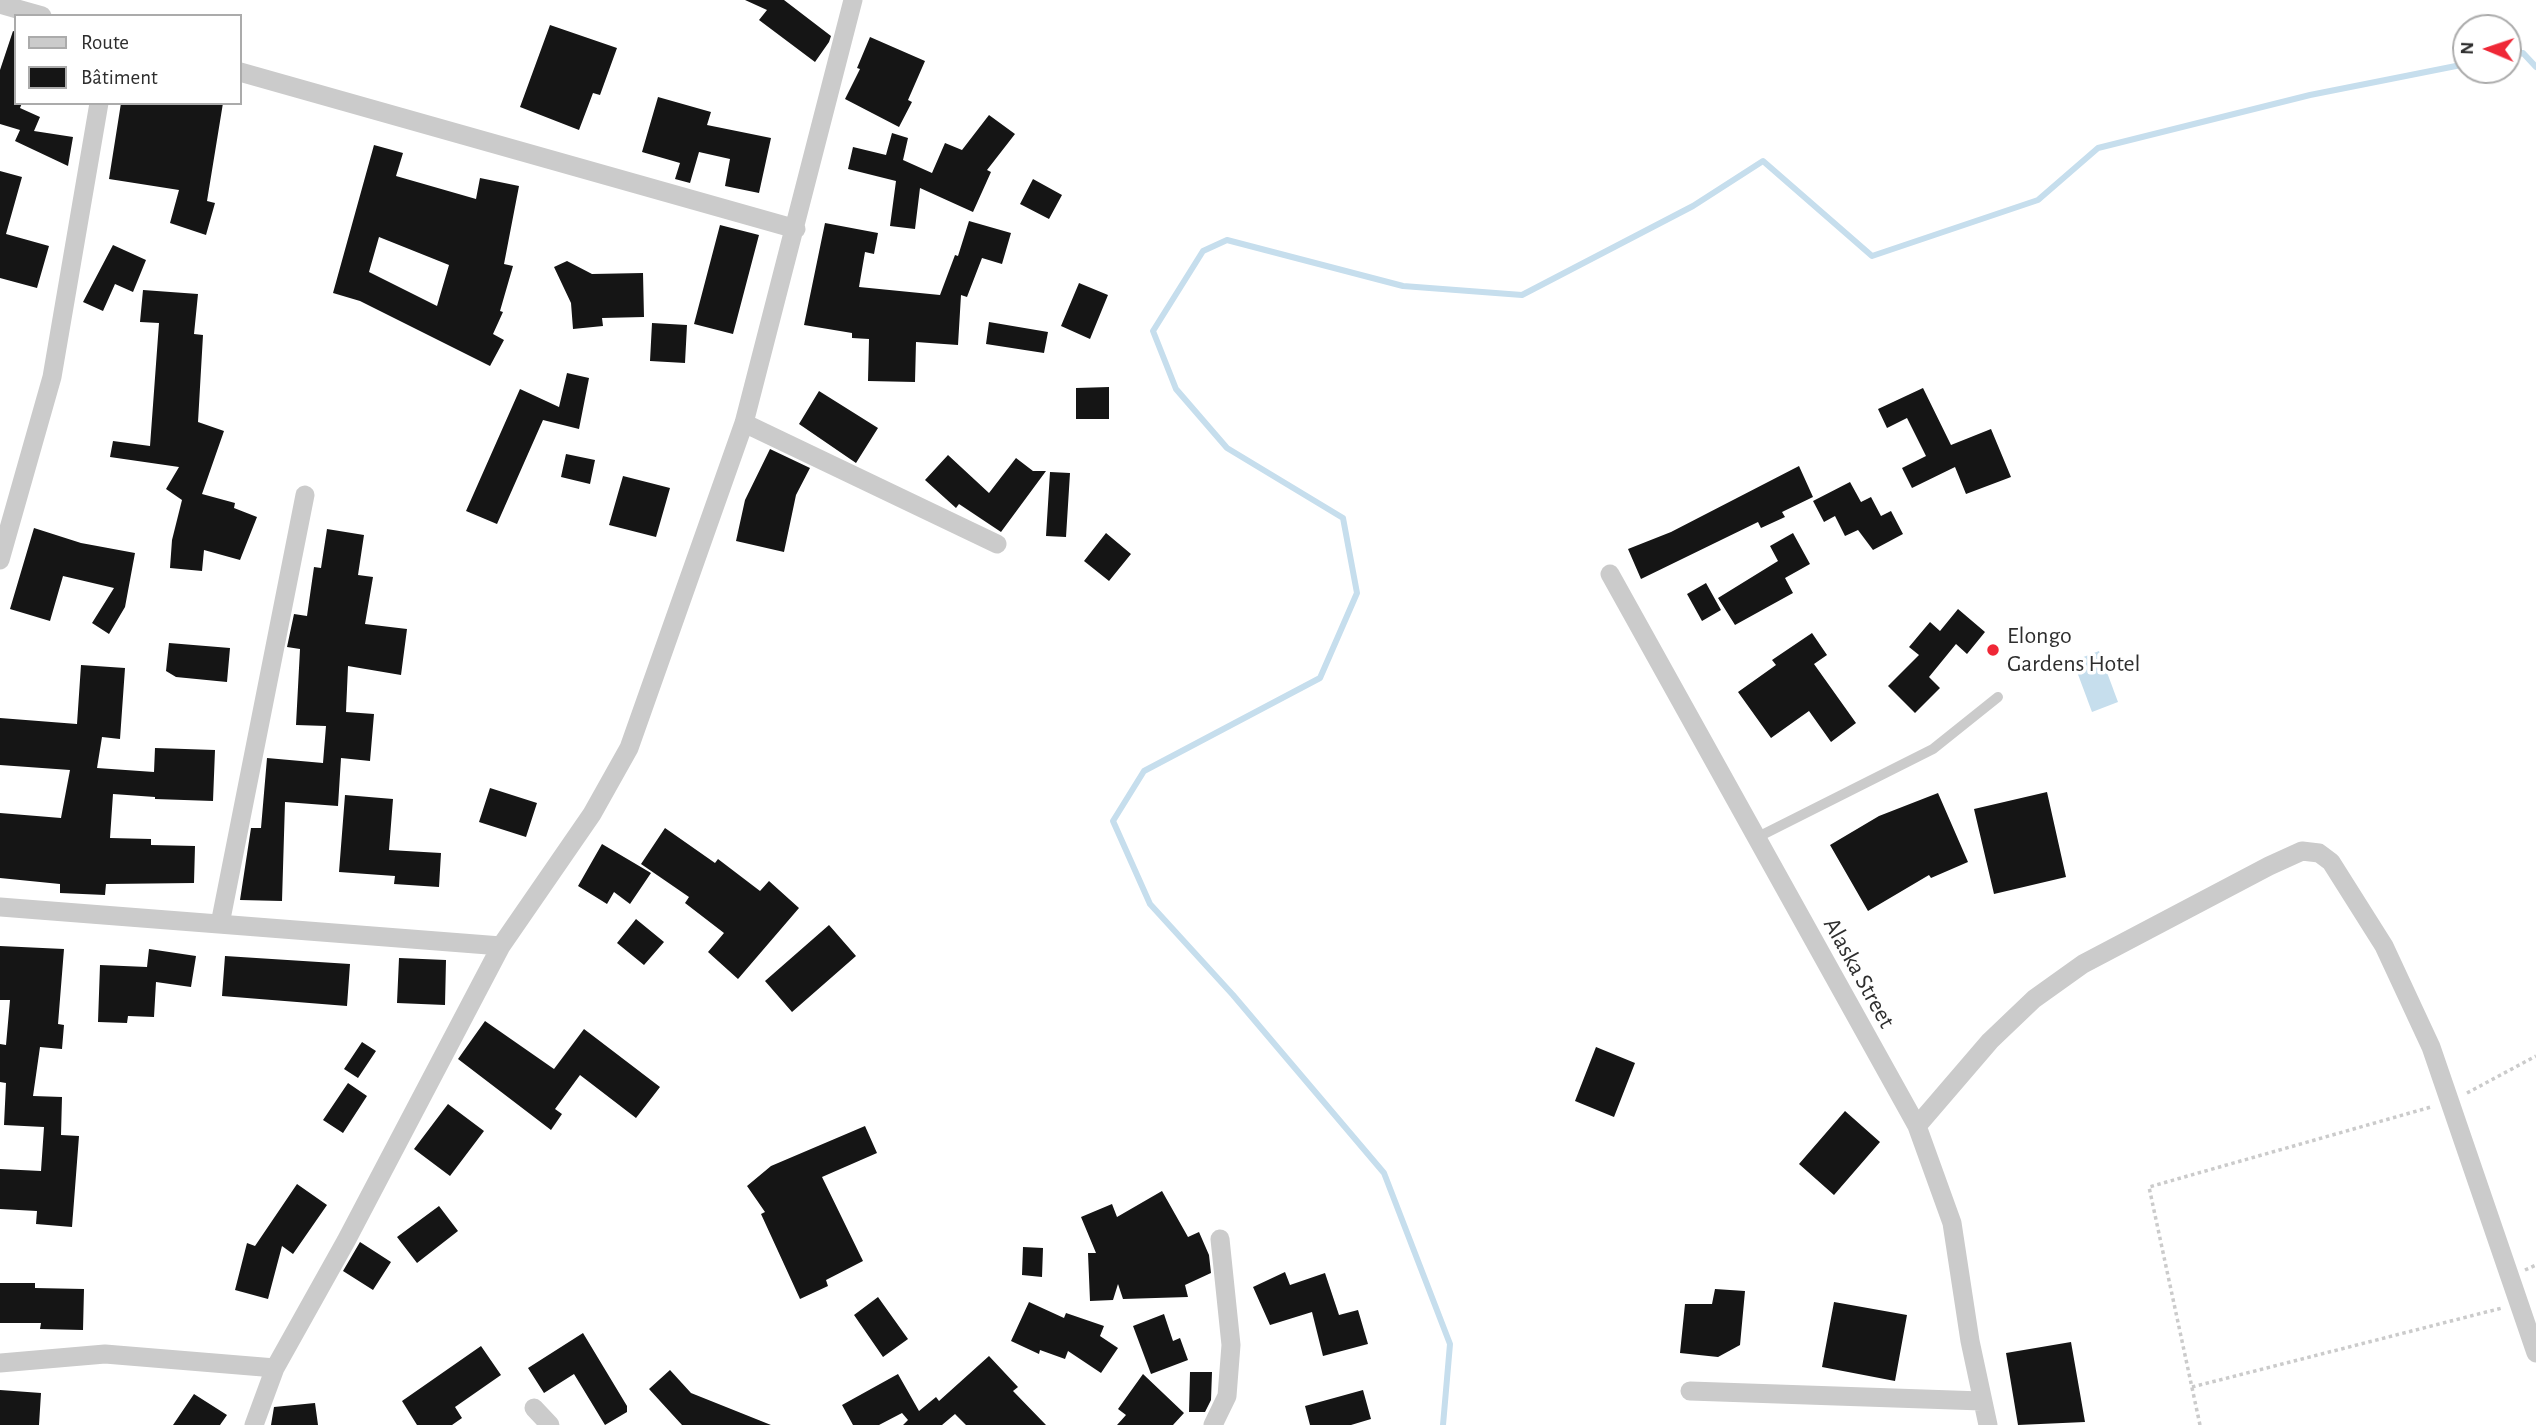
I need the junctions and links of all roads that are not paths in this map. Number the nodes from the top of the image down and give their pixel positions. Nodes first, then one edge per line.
1 (853, 0) edge
2 (0, 4) edge
3 (35, 14) edge
4 (242, 73) edge
5 (99, 105) edge
6 (796, 229) junction
7 (744, 423) junction
8 (305, 495) dead end
9 (997, 544) dead end
10 (0, 560) edge
11 (1609, 574) dead end
12 (1998, 697) dead end
13 (1755, 839) junction
14 (0, 907) edge
15 (220, 924) junction
16 (500, 946) junction
17 (1917, 1126) junction
18 (1220, 1239) dead end
19 (2536, 1353) edge
20 (0, 1363) edge
21 (275, 1368) junction
22 (1690, 1391) dead end
23 (1982, 1401) junction
24 (534, 1408) dead end
25 (254, 1425) edge
26 (550, 1425) edge
27 (1213, 1425) edge
28 (1988, 1425) edge

1 - 6 street
2 - 3 street
4 - 6 street
5 - 10 street
6 - 7 street
7 - 9 street
7 - 16 street
8 - 15 street
11 - 13 street, Alaska Street
12 - 13 lane
13 - 17 street, Alaska Street
14 - 15 street
15 - 16 street
16 - 21 street
17 - 19 street
17 - 23 street, Alaska Street
18 - 27 street
20 - 21 street
21 - 25 street
22 - 23 street
23 - 28 street, Alaska Street
24 - 26 street

